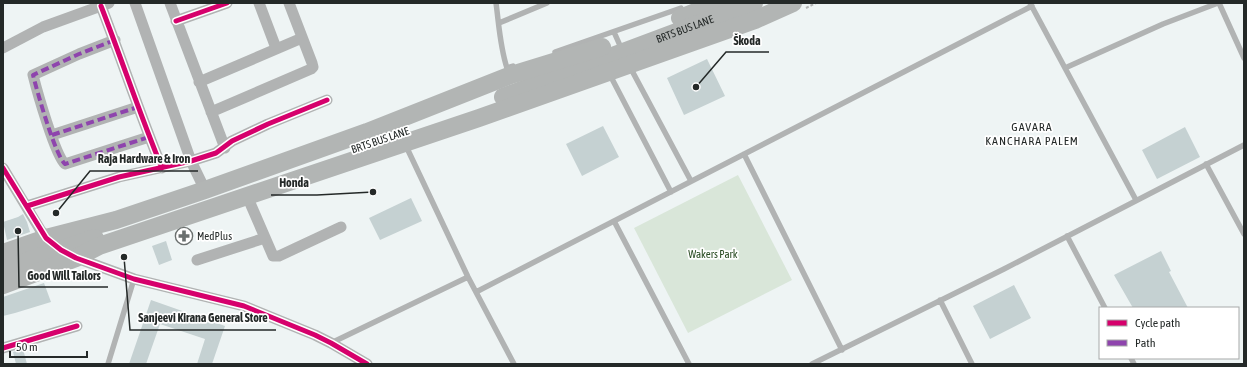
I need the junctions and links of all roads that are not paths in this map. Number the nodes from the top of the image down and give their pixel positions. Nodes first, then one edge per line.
1 (135, 3) edge
2 (170, 3) edge
3 (228, 3) edge
4 (259, 3) edge
5 (289, 3) edge
6 (496, 3) edge
7 (547, 3) edge
8 (718, 3) edge
9 (754, 3) edge
10 (793, 3) edge
11 (1218, 3) edge
12 (105, 4) edge
13 (1031, 5) edge
14 (689, 6) dead end
15 (176, 21) junction
16 (499, 23) junction
17 (302, 38) junction
18 (114, 40) junction
19 (621, 47) junction
20 (3, 48) edge
21 (276, 48) junction
22 (552, 53) dead end
23 (601, 55) junction
24 (1244, 58) edge
25 (522, 63) dead end
26 (1066, 68) junction
27 (199, 82) junction
28 (327, 100) dead end
29 (138, 107) junction
30 (211, 112) junction
31 (52, 135) junction
32 (149, 137) junction
33 (404, 143) junction
34 (1244, 145) edge
35 (224, 148) junction
36 (744, 154) junction
37 (192, 161) junction
38 (1206, 164) junction
39 (3, 168) edge
40 (162, 168) junction
41 (691, 181) junction
42 (205, 190) junction
43 (671, 192) junction
44 (247, 196) junction
45 (1136, 200) junction
46 (27, 206) junction
47 (614, 221) junction
48 (341, 227) dead end
49 (1244, 234) edge
50 (1067, 236) junction
51 (46, 238) junction
52 (265, 238) junction
53 (3, 253) edge
54 (68, 254) junction
55 (197, 260) dead end
56 (3, 269) edge
57 (468, 277) junction
58 (134, 278) junction
59 (3, 285) edge
60 (476, 292) junction
61 (940, 300) junction
62 (1104, 307) edge
63 (77, 326) dead end
64 (331, 343) junction
65 (4, 346) edge
66 (842, 350) junction
67 (108, 364) edge
68 (367, 364) edge
69 (514, 364) edge
70 (689, 364) edge
71 (812, 364) edge
72 (972, 364) edge

1 - 37 street
2 - 15 street
3 - 15 street
4 - 21 street
5 - 17 street
6 - 16 lane
7 - 16 lane
8 - 19 main road
9 - 19 main road, BRTS BUS LANE
10 - 19 main road
11 - 24 lane
11 - 26 lane
12 - 18 street
12 - 20 street
13 - 26 lane
13 - 36 lane
14 - 19 lane
15 - 27 street
16 - 25 lane
17 - 21 street
17 - 30 street
18 - 29 street
18 - 31 street
19 - 23 main road
19 - 23 main road
19 - 41 lane
21 - 27 street
22 - 23 lane
23 - 33 main road
23 - 42 main road
23 - 43 lane
23 - 54 main road, BRTS BUS LANE
26 - 45 lane
27 - 30 street
28 - 35 street
29 - 31 street
29 - 32 street
30 - 35 street
31 - 32 street
32 - 40 street
33 - 44 main road
33 - 57 lane
34 - 38 lane
35 - 37 street
36 - 41 lane
36 - 66 lane
37 - 40 street
37 - 42 street
38 - 45 lane
38 - 49 lane
39 - 46 street
40 - 46 street
41 - 43 lane
42 - 51 main road
43 - 47 lane
44 - 52 street
44 - 54 main road
45 - 50 lane
46 - 51 street
47 - 60 lane
47 - 70 lane
48 - 52 street
50 - 61 lane
50 - 62 lane
51 - 53 main road
51 - 54 street
52 - 55 street
54 - 56 main road, BRTS BUS LANE
54 - 58 street
54 - 59 main road
57 - 60 lane
57 - 64 lane
58 - 64 street
58 - 67 lane
60 - 69 lane
61 - 66 lane
61 - 72 lane
63 - 65 street
64 - 68 street
66 - 71 lane

